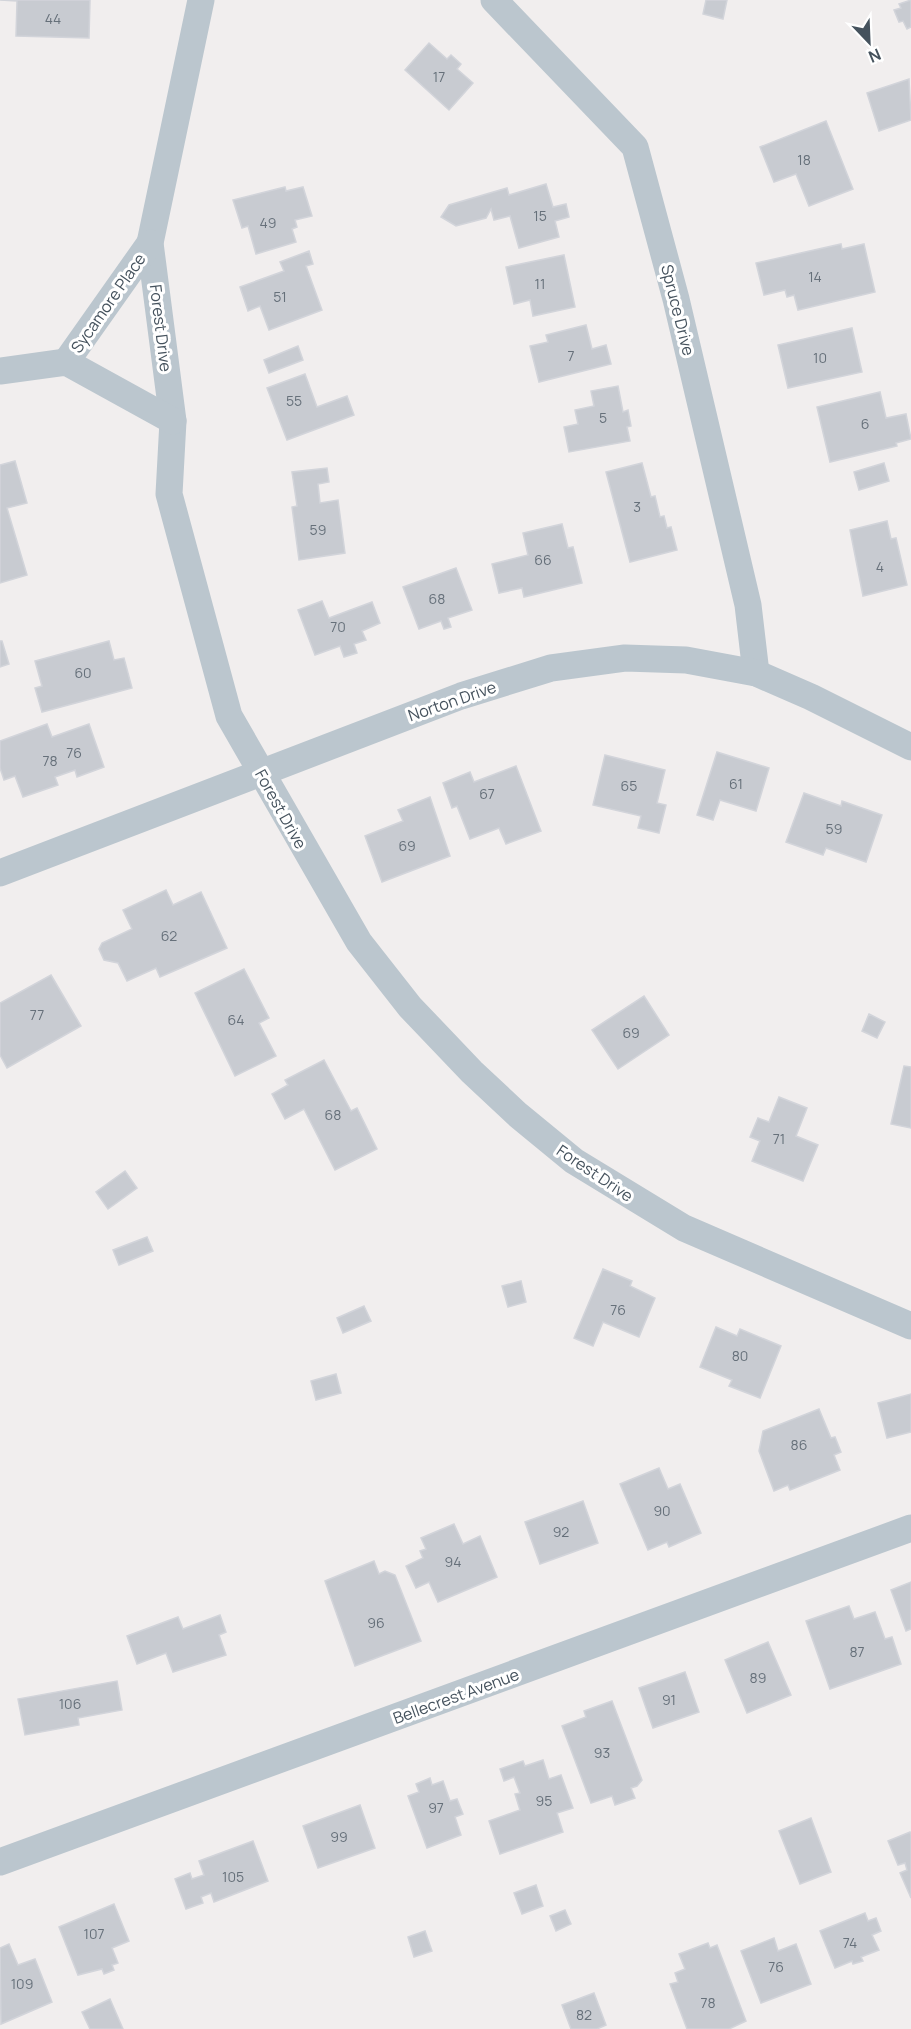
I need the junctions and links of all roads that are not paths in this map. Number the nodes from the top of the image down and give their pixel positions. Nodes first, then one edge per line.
1 (201, 0) edge
2 (494, 0) edge
3 (150, 243) junction
4 (66, 362) junction
5 (0, 371) edge
6 (173, 421) junction
7 (756, 673) junction
8 (911, 747) edge
9 (260, 772) junction
10 (0, 873) edge
11 (911, 1326) edge
12 (911, 1528) edge
13 (0, 1862) edge

1 - 3 street, Forest Drive
2 - 7 street, Spruce Drive
3 - 4 street, Sycamore Place
3 - 6 street, Forest Drive
4 - 5 street, Sycamore Place
4 - 6 street, Sycamore Place
6 - 9 street, Forest Drive
7 - 8 street, Norton Drive
7 - 9 street, Norton Drive
9 - 10 street, Norton Drive
9 - 11 street, Forest Drive
12 - 13 street, Bellecrest Avenue

